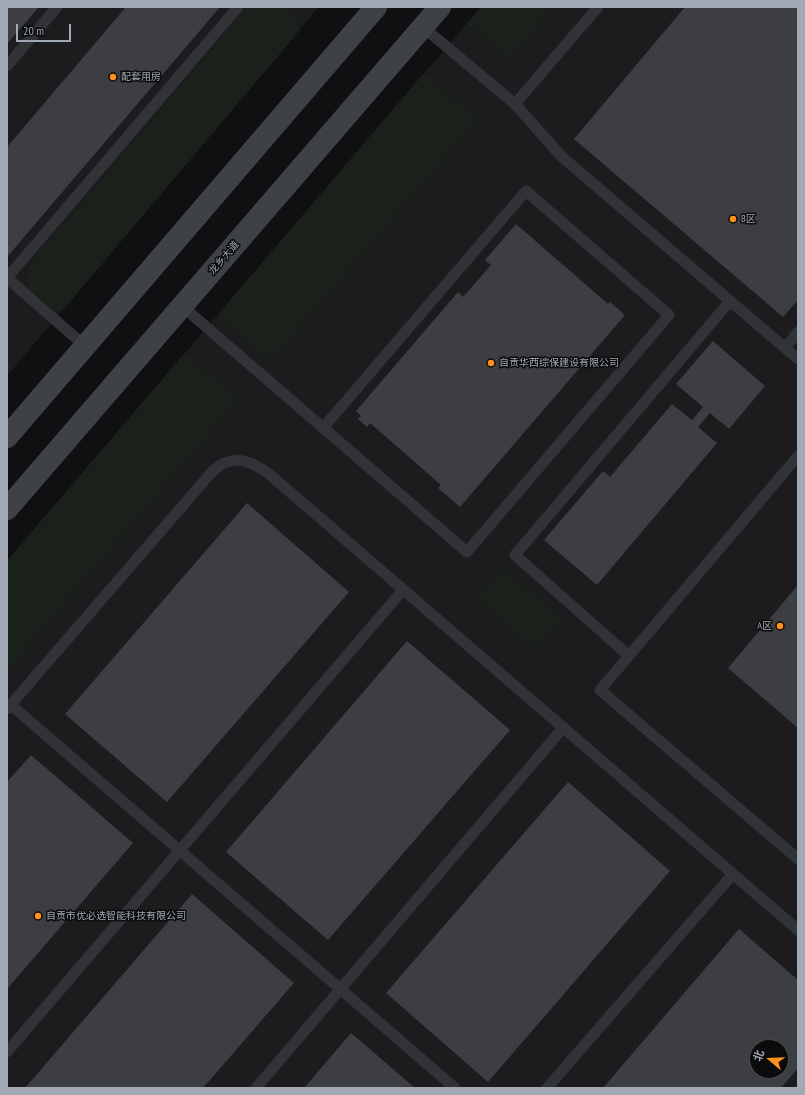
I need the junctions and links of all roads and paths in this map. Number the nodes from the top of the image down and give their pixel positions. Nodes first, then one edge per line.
1 (58, 7) edge
2 (238, 7) edge
3 (376, 7) edge
4 (440, 7) edge
5 (598, 7) edge
6 (423, 27) junction
7 (7, 66) edge
8 (516, 104) junction
9 (7, 278) edge
10 (730, 300) junction
11 (182, 306) junction
12 (798, 332) edge
13 (85, 346) junction
14 (785, 348) junction
15 (798, 359) edge
16 (322, 428) junction
17 (7, 437) edge
18 (798, 456) edge
19 (7, 509) edge
20 (403, 590) junction
21 (629, 656) junction
22 (9, 707) edge
23 (563, 728) junction
24 (180, 851) junction
25 (798, 859) edge
26 (733, 874) junction
27 (798, 930) edge
28 (340, 989) junction
29 (7, 1052) edge
30 (256, 1088) edge
31 (454, 1088) edge
32 (547, 1088) edge

1 - 7 lane
2 - 9 lane
3 - 13 main road
4 - 6 main road, 龙乡大道
5 - 8 lane
6 - 8 lane
6 - 11 main road, 龙乡大道
8 - 10 lane
9 - 13 lane
10 - 14 lane
10 - 21 lane
11 - 16 lane
11 - 19 main road, 龙乡大道
12 - 14 lane
13 - 17 main road
14 - 15 lane
16 - 16 lane
18 - 21 lane
20 - 22 lane
20 - 23 lane
20 - 24 lane
21 - 25 lane
22 - 24 lane
23 - 26 lane
23 - 28 lane
24 - 28 lane
24 - 29 lane
26 - 27 lane
26 - 32 lane
28 - 30 lane
28 - 31 lane

